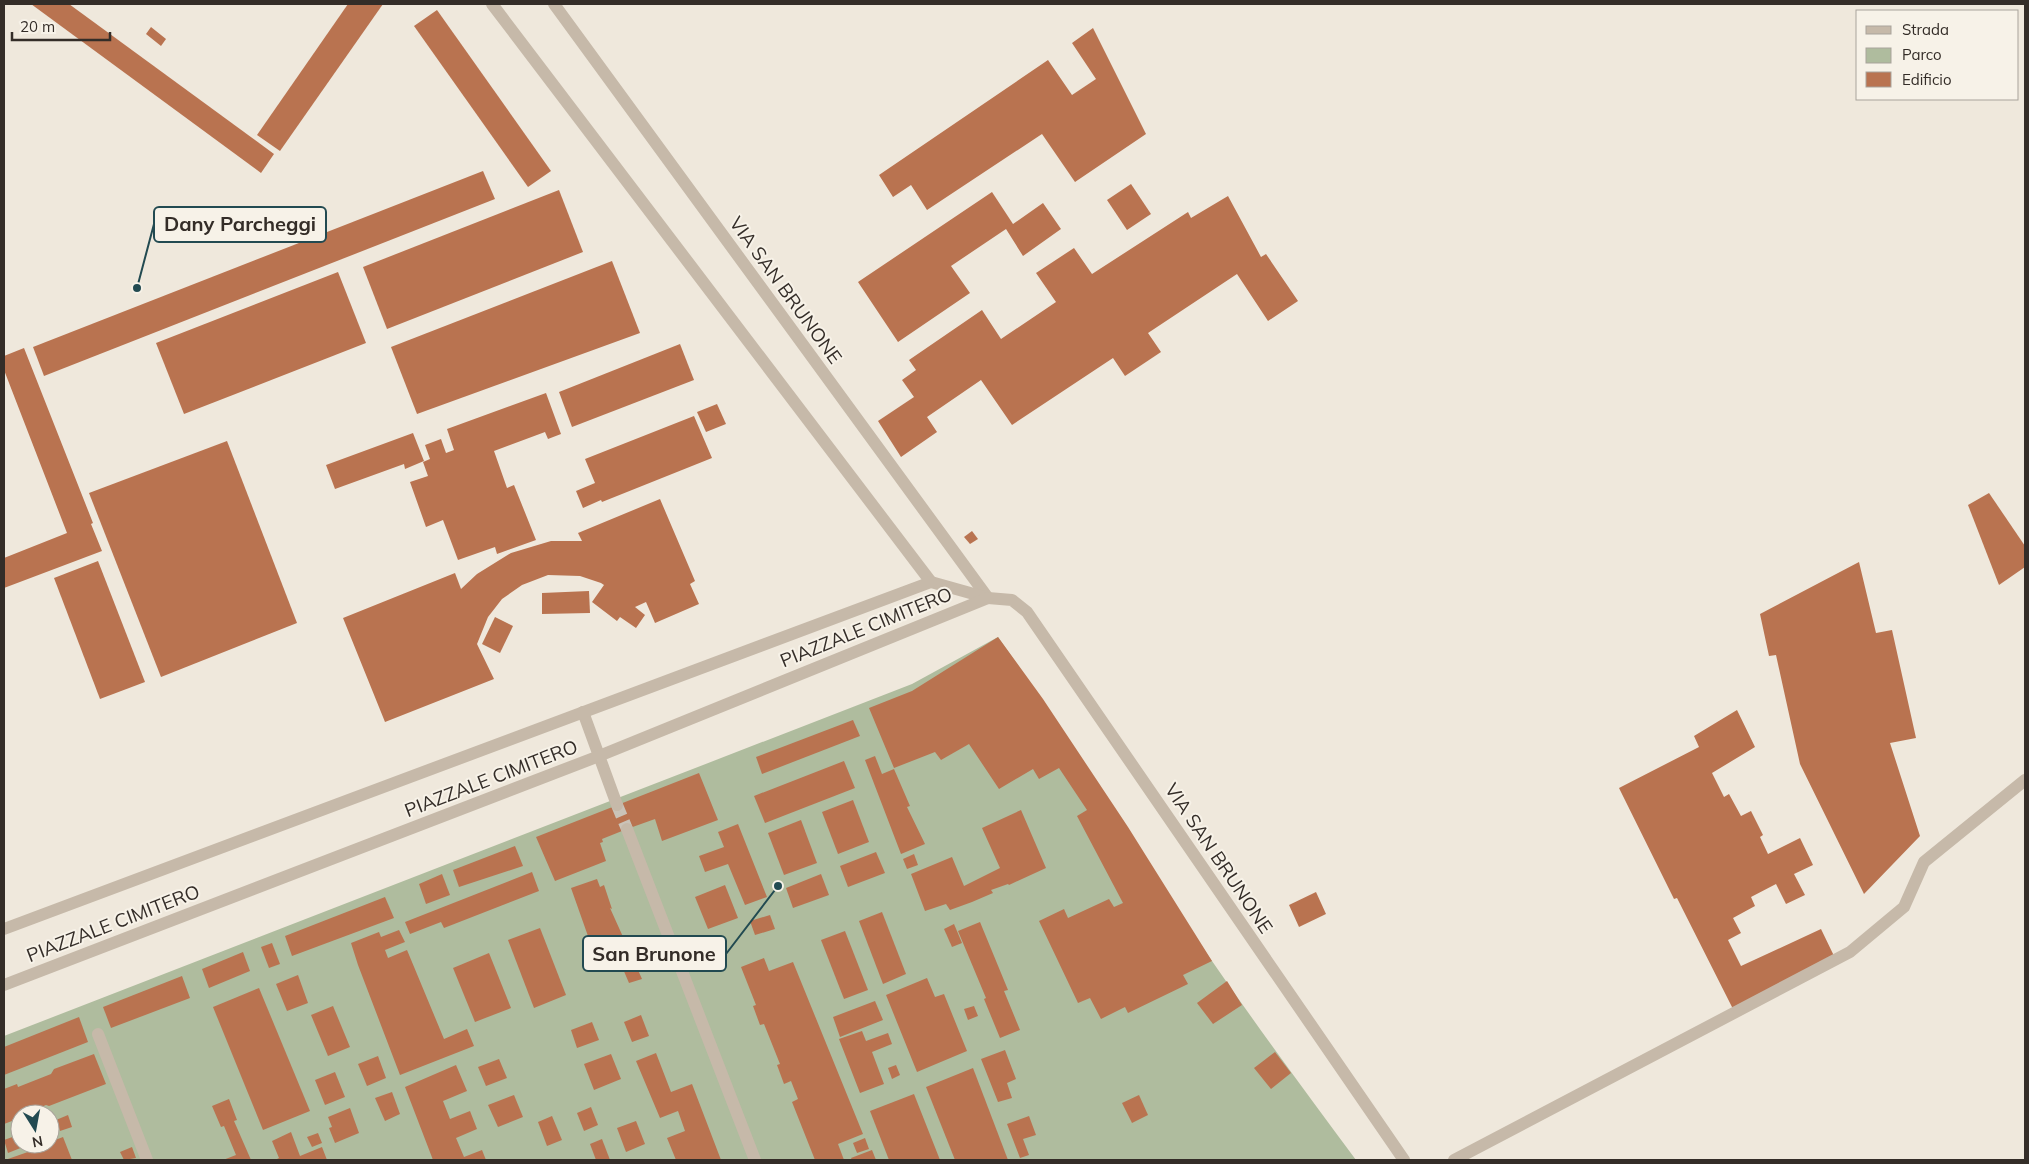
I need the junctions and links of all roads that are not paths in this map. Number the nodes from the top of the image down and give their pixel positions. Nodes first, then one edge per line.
1 (492, 4) edge
2 (554, 4) edge
3 (932, 582) junction
4 (988, 598) junction
5 (583, 712) junction
6 (599, 756) junction
7 (2025, 780) edge
8 (618, 806) tunnel mouth
9 (627, 830) tunnel mouth
10 (4, 929) edge
11 (4, 985) edge
12 (98, 1034) dead end
13 (147, 1160) edge
14 (754, 1160) edge
15 (1404, 1160) edge
16 (1454, 1160) edge

1 - 3 street
2 - 4 street, VIA SAN BRUNONE
3 - 4 street, VIA SAN BRUNONE
3 - 5 street, PIAZZALE CIMITERO
4 - 6 street, PIAZZALE CIMITERO
4 - 15 street, VIA SAN BRUNONE
5 - 6 street
5 - 10 street, PIAZZALE CIMITERO
6 - 8 street
6 - 11 street, PIAZZALE CIMITERO
7 - 16 street
9 - 14 street
12 - 13 street

